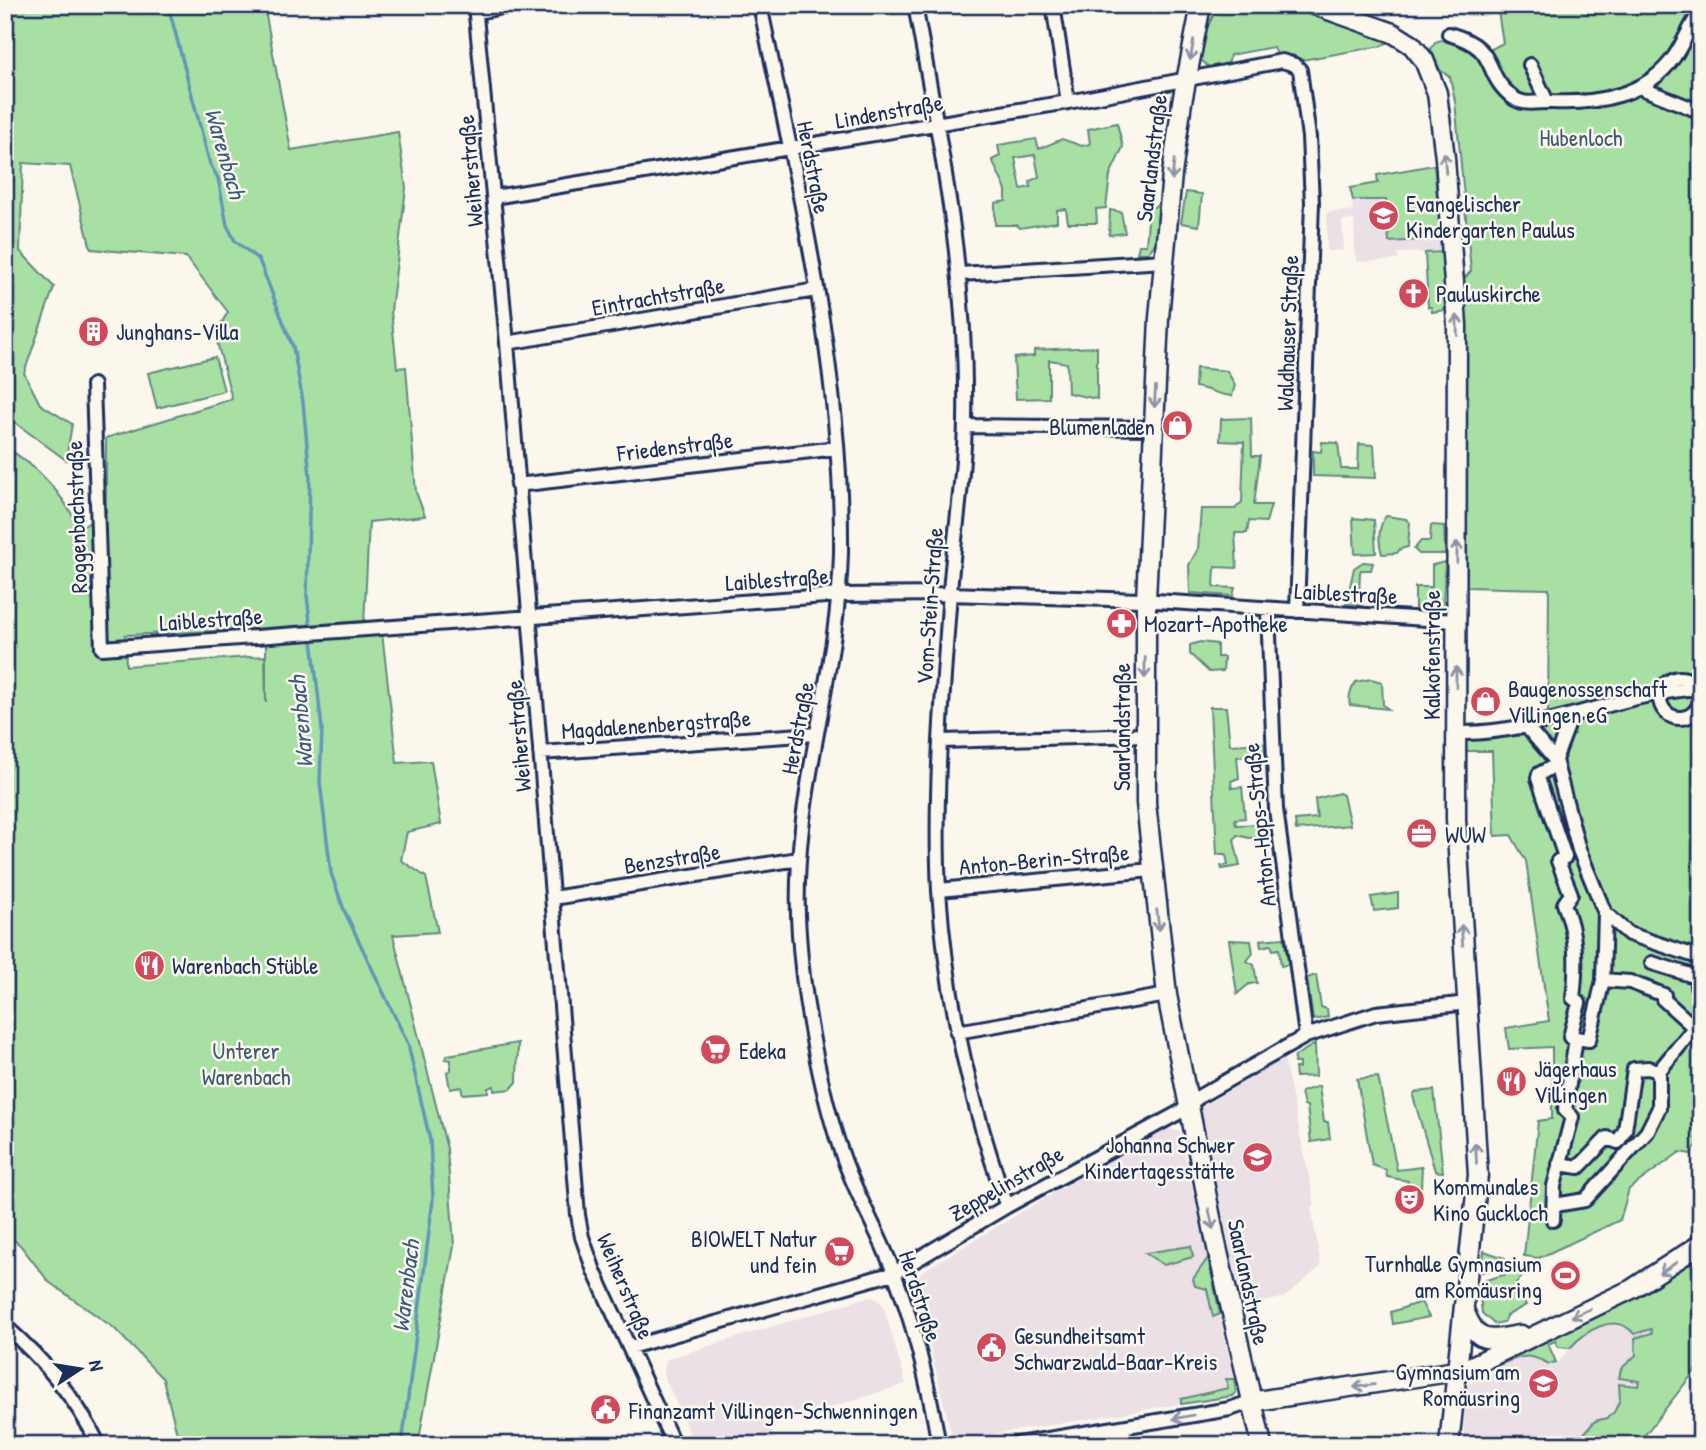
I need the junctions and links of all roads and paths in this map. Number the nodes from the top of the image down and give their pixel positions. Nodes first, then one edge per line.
1 (513, 5) edge
2 (760, 5) edge
3 (915, 5) edge
4 (1053, 5) edge
5 (1210, 5) edge
6 (1311, 6) edge
7 (476, 9) edge
8 (1700, 9) edge
9 (1199, 13) edge
10 (1449, 34) dead end
11 (1701, 61) edge
12 (1291, 63) joint
13 (1530, 65) dead end
14 (1187, 79) junction
15 (1641, 88) junction
16 (1068, 102) junction
17 (1546, 102) junction
18 (1701, 112) edge
19 (936, 124) junction
20 (790, 149) junction
21 (494, 197) junction
22 (1164, 261) junction
23 (961, 274) junction
24 (816, 290) junction
25 (507, 343) junction
26 (93, 386) dead end
27 (965, 426) junction
28 (1153, 428) junction
29 (837, 448) junction
30 (517, 485) junction
31 (950, 594) junction
32 (839, 596) junction
33 (1146, 600) junction
34 (1268, 610) junction
35 (1297, 611) junction
36 (530, 619) junction
37 (1456, 621) junction
38 (102, 648) joint
39 (1688, 686) edge
40 (1661, 692) junction
41 (1572, 715) junction
42 (1526, 726) junction
43 (1464, 733) dead end
44 (816, 734) junction
45 (1145, 735) junction
46 (942, 741) junction
47 (540, 753) junction
48 (1556, 762) junction
49 (798, 859) junction
50 (1152, 870) junction
51 (939, 890) junction
52 (553, 898) junction
53 (1605, 913) junction
54 (1657, 945) junction
55 (1701, 958) edge
56 (1652, 963) junction
57 (1603, 980) junction
58 (1644, 985) junction
59 (1701, 987) edge
60 (1167, 995) junction
61 (1468, 1003) junction
62 (1698, 1023) edge
63 (957, 1032) junction
64 (1306, 1035) junction
65 (1576, 1038) junction
66 (1659, 1071) junction
67 (1187, 1104) junction
68 (1559, 1164) junction
69 (1555, 1205) junction
70 (1007, 1206) junction
71 (1553, 1220) dead end
72 (1701, 1244) edge
73 (894, 1273) junction
74 (1464, 1310) junction
75 (5, 1326) edge
76 (1534, 1334) junction
77 (630, 1347) junction
78 (1455, 1372) junction
79 (1298, 1396) junction
80 (1250, 1402) junction
81 (1123, 1428) junction
82 (1261, 1443) edge
83 (99, 1445) edge
84 (674, 1445) edge
85 (939, 1445) edge
86 (1012, 1445) edge
87 (1127, 1445) edge
88 (1449, 1445) edge

1 - 7 street
2 - 20 street, Herdstraße
3 - 19 street, Vom-Stein-Straße
4 - 16 street
5 - 9 street
37 -> 6 street, Kalkofenstraße
7 - 21 street, Weiherstraße
8 - 11 street
8 - 15 street
9 -> 14 street, Saarlandstraße
10 - 17 street
12 - 14 street, Lindenstraße
12 - 35 street, Waldhauser Straße
13 - 17 street
14 - 16 street, Lindenstraße
14 -> 22 street, Saarlandstraße
15 - 17 street
15 - 18 street
16 - 19 street, Lindenstraße
19 - 20 street, Lindenstraße
19 - 23 street, Vom-Stein-Straße
20 - 21 street, Lindenstraße
20 - 24 street, Herdstraße
21 - 25 street, Weiherstraße
22 - 23 street
22 -> 28 street, Saarlandstraße
23 - 27 street, Vom-Stein-Straße
24 - 25 street, Eintrachtstraße
24 - 29 street, Herdstraße
25 - 30 street, Weiherstraße
26 - 38 street, Roggenbachstraße
27 - 28 street
27 - 31 street, Vom-Stein-Straße
28 - 33 street, Saarlandstraße
29 - 30 street, Friedenstraße
29 - 32 street, Herdstraße
30 - 36 street, Weiherstraße
31 - 32 street, Laiblestraße
31 - 33 street, Laiblestraße
31 - 46 street, Vom-Stein-Straße
32 - 36 street, Laiblestraße
32 - 44 street, Herdstraße
33 - 34 street, Laiblestraße
33 -> 45 street, Saarlandstraße
34 - 35 street, Laiblestraße
34 - 64 street, Anton-Hops-Straße
35 - 37 street, Laiblestraße
36 - 38 street, Laiblestraße
36 - 47 street, Weiherstraße
61 -> 37 street, Kalkofenstraße
39 - 40 street
39 - 40 street
40 - 41 street
41 - 42 street
41 - 48 street
42 - 43 street
42 - 48 street
44 - 47 street, Magdalenenbergstraße
44 - 49 street, Herdstraße
45 - 46 street
45 - 50 street, Saarlandstraße
46 - 51 street, Vom-Stein-Straße
47 - 52 street, Weiherstraße
48 - 53 street
48 - 65 street
49 - 52 street, Benzstraße
49 - 73 street, Herdstraße
50 - 51 street, Anton-Berin-Straße
50 -> 60 street, Saarlandstraße
51 - 63 street, Vom-Stein-Straße
52 - 77 street, Weiherstraße
53 - 54 street
53 - 57 street
54 - 55 street
54 - 56 street
56 - 58 street
56 - 59 street
57 - 58 street
57 - 65 street
58 - 62 street
60 - 63 street
60 - 67 street, Saarlandstraße
61 - 64 street, Zeppelinstraße
74 -> 61 street, Kalkofenstraße
62 - 66 street
63 - 70 street, Vom-Stein-Straße
64 - 67 street, Zeppelinstraße
65 - 68 street
66 - 68 street
66 - 69 street
67 - 70 street, Zeppelinstraße
67 -> 80 street, Saarlandstraße
68 - 69 street
69 - 71 street
70 - 73 street, Zeppelinstraße
72 -> 76 street
73 - 77 street, Zeppelinstraße
73 - 85 street, Herdstraße
74 - 76 street
74 - 78 street, Kalkofenstraße
75 - 83 street
76 - 78 street
77 - 84 street, Weiherstraße
78 -> 79 street
78 - 88 street, Kalkofenstraße
79 - 80 street
79 - 82 street
80 -> 81 street
80 - 82 street, Saarlandstraße
81 - 86 street
81 - 87 street

